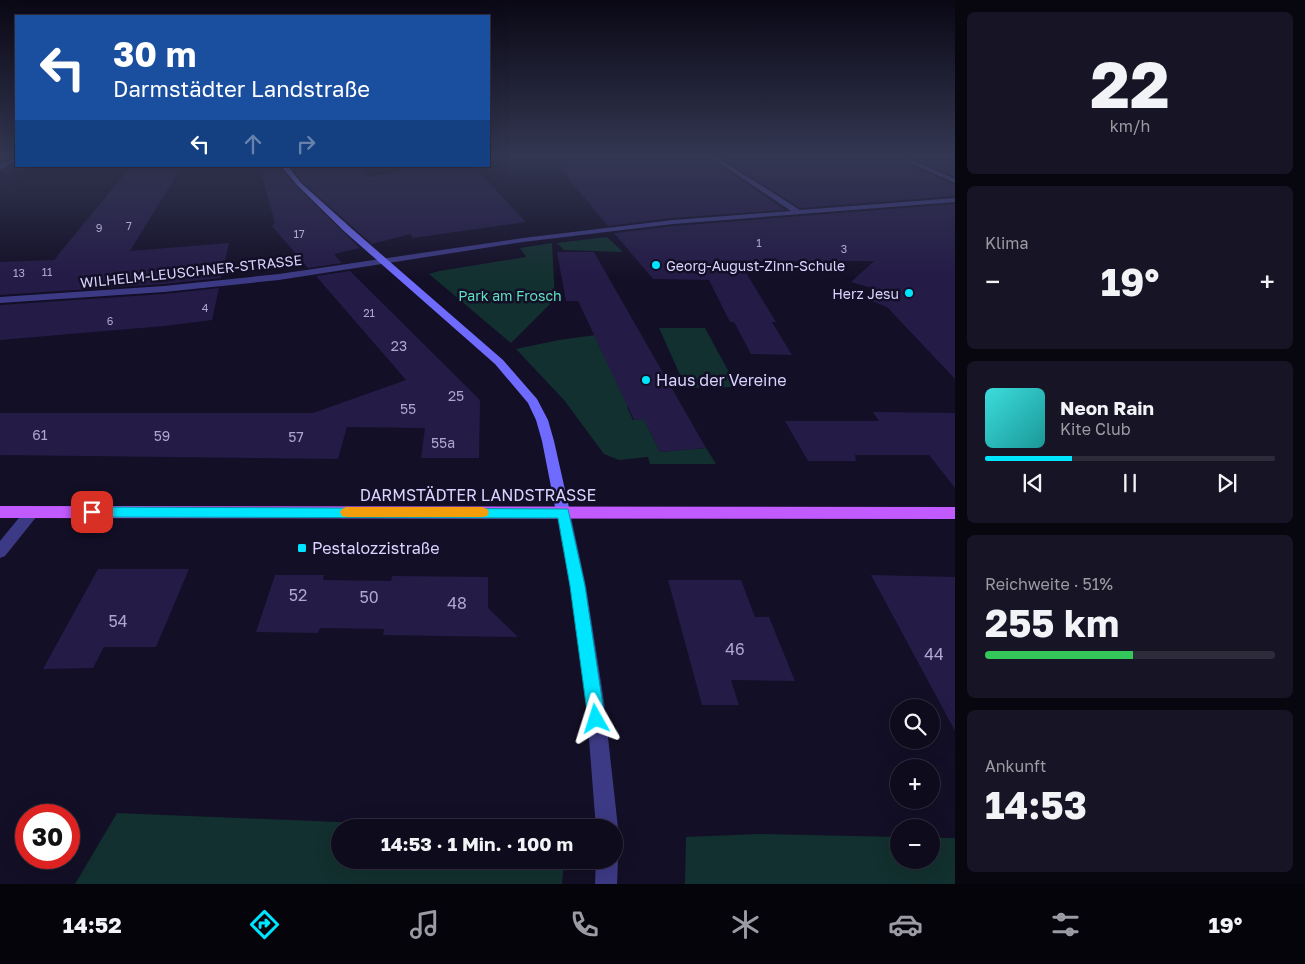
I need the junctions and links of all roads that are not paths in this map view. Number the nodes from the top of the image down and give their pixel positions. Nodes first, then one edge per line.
1 (312, 197) edge
2 (775, 197) edge
3 (955, 200) edge
4 (798, 212) junction
5 (383, 260) junction
6 (0, 300) edge
7 (0, 512) edge
8 (32, 512) junction
9 (563, 512) junction
10 (955, 513) edge
11 (0, 552) edge
12 (606, 819) edge
13 (607, 869) edge
14 (606, 884) edge

1 - 5 main road
2 - 4 street
3 - 4 street, WILHELM-LEUSCHNER-STRASSE
4 - 5 street, WILHELM-LEUSCHNER-STRASSE
5 - 6 street, WILHELM-LEUSCHNER-STRASSE
5 - 9 main road
7 - 8 main road, DARMSTÄDTER LANDSTRASSE
8 - 9 main road, DARMSTÄDTER LANDSTRASSE
8 - 11 street
9 - 10 main road, DARMSTÄDTER LANDSTRASSE
9 - 12 street
13 - 14 street

